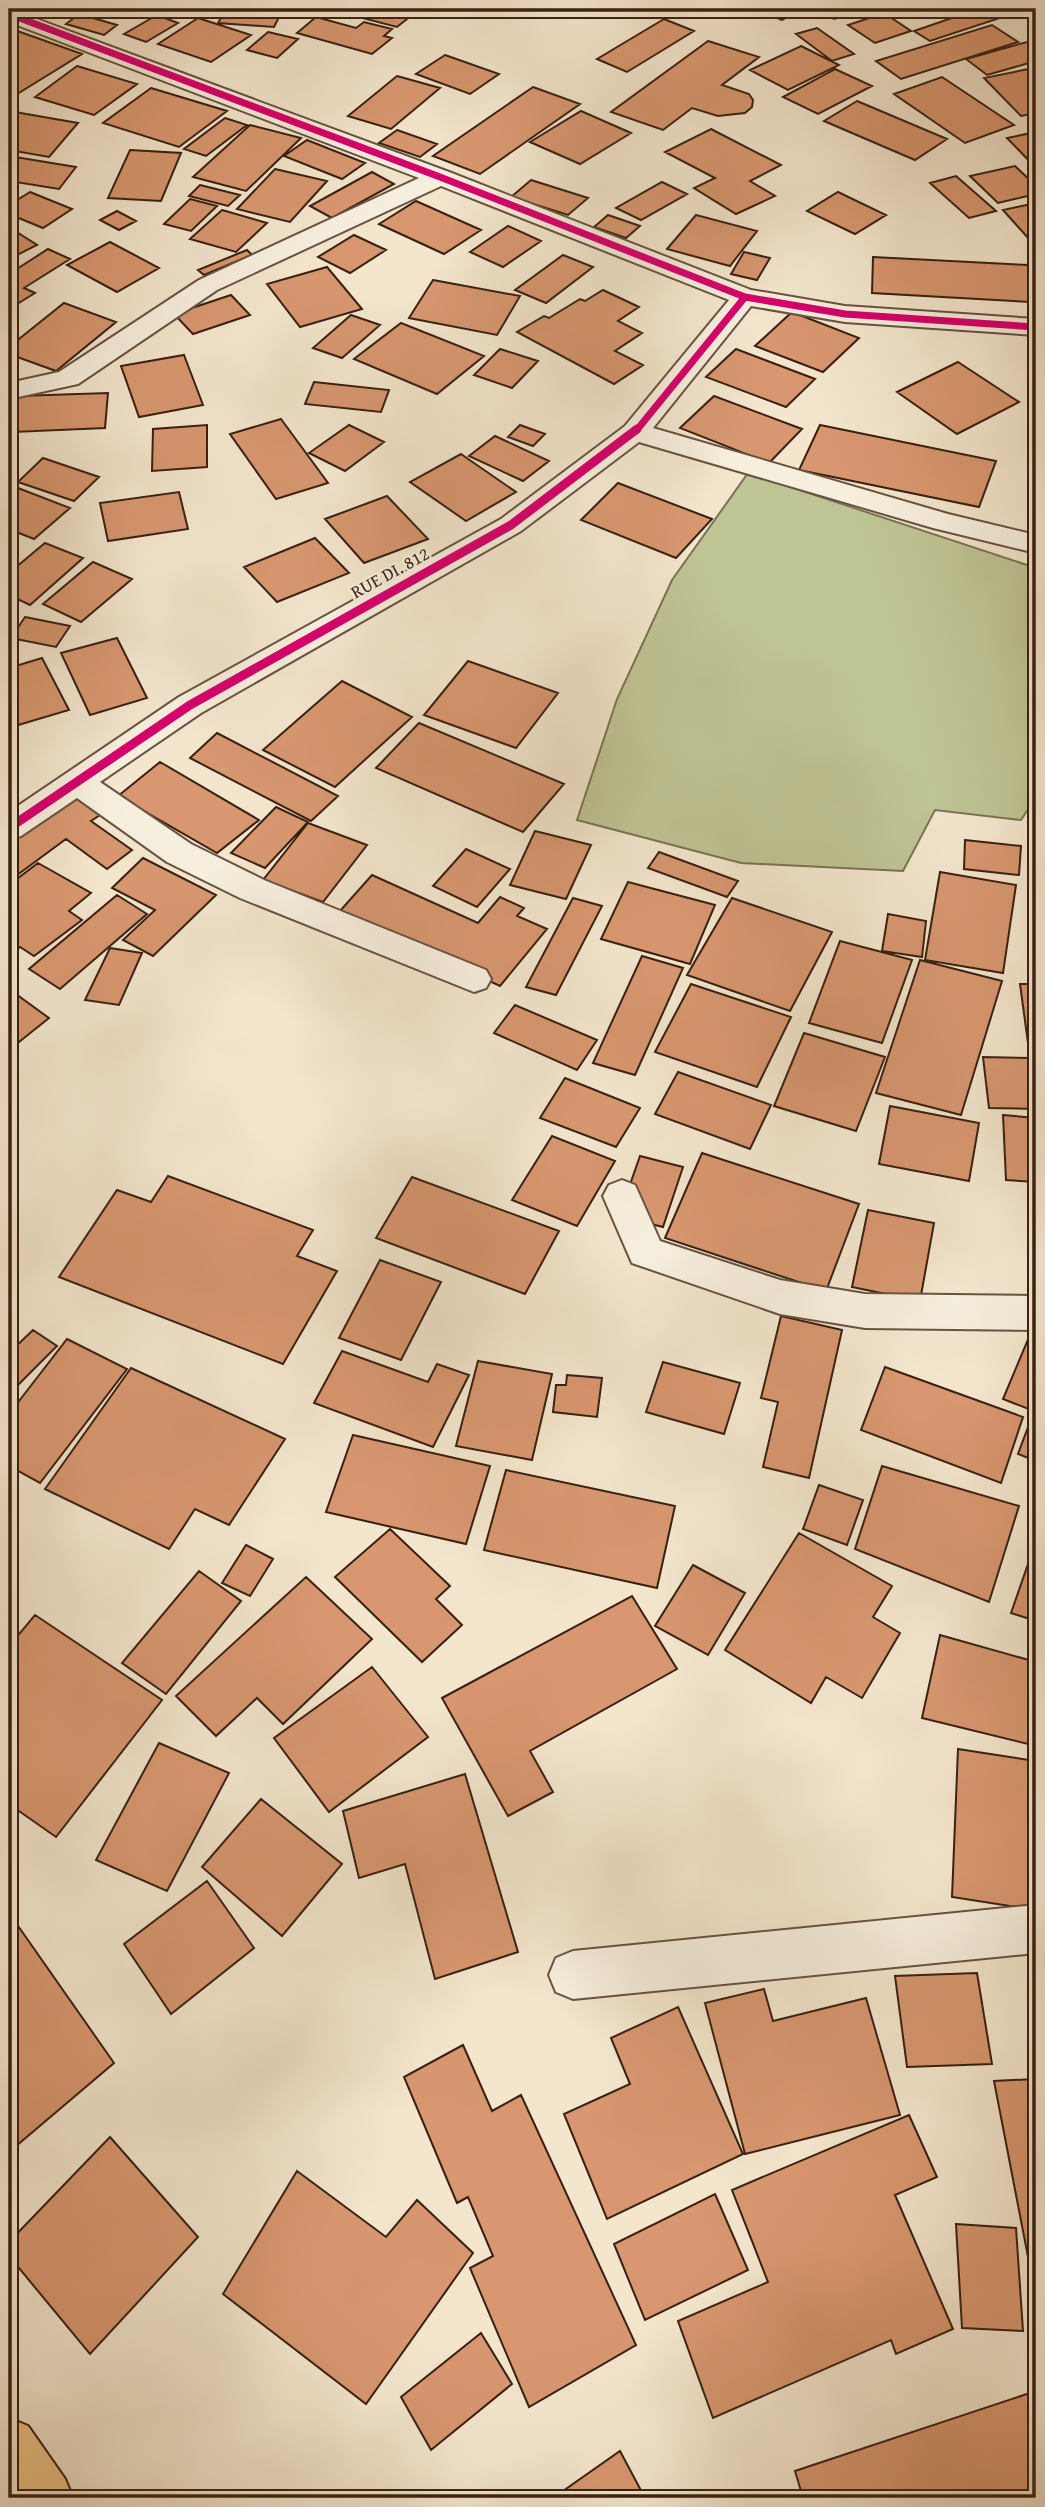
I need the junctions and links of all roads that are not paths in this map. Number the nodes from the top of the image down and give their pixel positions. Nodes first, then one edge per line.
1 (9, 14) edge
2 (440, 177) junction
3 (745, 297) junction
4 (1036, 327) edge
5 (9, 391) edge
6 (635, 432) junction
7 (1036, 544) edge
8 (79, 783) junction
9 (9, 828) edge
10 (474, 979) dead end
11 (622, 1196) dead end
12 (1036, 1313) edge
13 (1036, 1929) edge
14 (573, 1975) dead end
15 (9, 2445) edge
16 (46, 2498) edge

1 - 2 street
2 - 3 street
2 - 5 street
3 - 4 street
3 - 6 street, RUE DI. 812
6 - 7 street
6 - 8 street, RUE DI. 812
8 - 9 street, RUE DI. 812
8 - 10 street
11 - 12 street
13 - 14 street
15 - 16 main road

